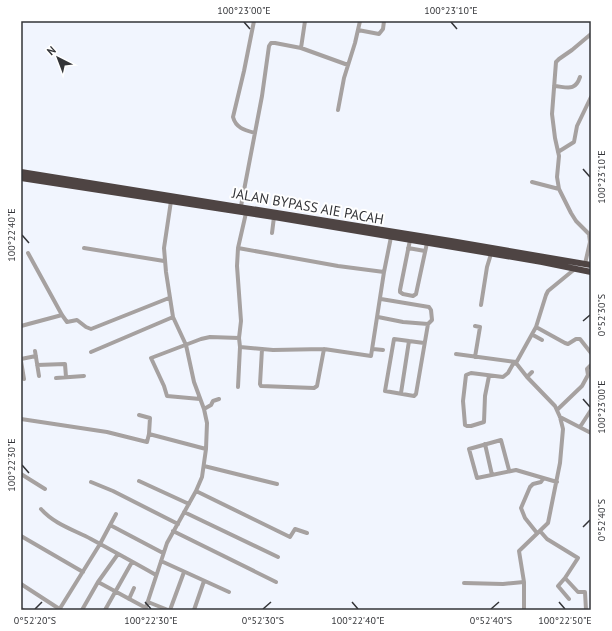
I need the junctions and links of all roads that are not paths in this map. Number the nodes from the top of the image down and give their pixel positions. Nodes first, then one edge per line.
1 (254, 21) edge
2 (305, 21) edge
3 (360, 21) edge
4 (384, 21) edge
5 (358, 30) junction
6 (591, 34) edge
7 (301, 48) junction
8 (348, 65) junction
9 (580, 77) dead end
10 (554, 86) junction
11 (591, 97) edge
12 (338, 110) dead end
13 (255, 133) junction
14 (558, 152) junction
15 (21, 172) edge
16 (21, 178) edge
17 (532, 182) dead end
18 (558, 189) junction
19 (172, 201) junction
20 (241, 206) junction
21 (246, 213) junction
22 (274, 217) junction
23 (292, 218) junction
24 (272, 233) dead end
25 (391, 237) junction
26 (410, 240) junction
27 (427, 243) junction
28 (84, 248) dead end
29 (238, 248) junction
30 (408, 248) junction
31 (425, 251) junction
32 (28, 253) dead end
33 (491, 254) junction
34 (542, 259) junction
35 (164, 261) junction
36 (588, 265) edge
37 (576, 268) junction
38 (384, 272) junction
39 (591, 272) edge
40 (169, 298) junction
41 (381, 298) junction
42 (481, 305) dead end
43 (62, 315) junction
44 (173, 317) junction
45 (378, 317) junction
46 (428, 324) junction
47 (21, 326) edge
48 (474, 326) dead end
49 (536, 327) junction
50 (533, 335) junction
51 (239, 338) junction
52 (542, 340) dead end
53 (409, 341) junction
54 (424, 343) junction
55 (186, 345) junction
56 (240, 347) junction
57 (262, 349) junction
58 (324, 349) junction
59 (373, 349) junction
60 (383, 350) dead end
61 (92, 352) dead end
62 (591, 352) edge
63 (456, 354) dead end
64 (475, 357) junction
65 (21, 360) edge
66 (517, 362) junction
67 (37, 365) junction
68 (591, 365) edge
69 (532, 372) dead end
70 (39, 376) dead end
71 (84, 376) dead end
72 (490, 376) junction
73 (590, 376) edge
74 (66, 377) junction
75 (527, 377) junction
76 (56, 378) dead end
77 (24, 379) dead end
78 (238, 387) dead end
79 (401, 393) junction
80 (219, 398) dead end
81 (200, 399) junction
82 (204, 410) junction
83 (557, 410) junction
84 (591, 410) edge
85 (139, 415) dead end
86 (560, 417) junction
87 (21, 419) edge
88 (580, 427) junction
89 (591, 433) edge
90 (149, 434) junction
91 (484, 444) junction
92 (206, 449) junction
93 (204, 466) junction
94 (509, 470) junction
95 (21, 474) edge
96 (492, 475) junction
97 (543, 478) junction
98 (139, 481) dead end
99 (91, 482) dead end
100 (557, 482) junction
101 (276, 484) dead end
102 (45, 489) dead end
103 (196, 491) junction
104 (189, 504) junction
105 (41, 509) dead end
106 (184, 512) junction
107 (116, 514) dead end
108 (178, 524) junction
109 (110, 525) junction
110 (173, 531) junction
111 (538, 532) junction
112 (307, 533) dead end
113 (21, 536) edge
114 (100, 544) junction
115 (163, 553) junction
116 (118, 554) junction
117 (278, 557) dead end
118 (161, 561) junction
119 (132, 562) junction
120 (83, 572) junction
121 (184, 572) junction
122 (156, 575) junction
123 (565, 578) junction
124 (204, 581) junction
125 (98, 582) junction
126 (276, 582) dead end
127 (524, 582) junction
128 (464, 583) dead end
129 (21, 584) edge
130 (134, 588) dead end
131 (116, 591) junction
132 (229, 592) dead end
133 (129, 599) junction
134 (569, 599) dead end
135 (148, 602) junction
136 (146, 609) edge
137 (60, 610) edge
138 (82, 610) edge
139 (104, 610) edge
140 (169, 610) edge
141 (194, 610) edge
142 (524, 610) edge
143 (586, 610) edge

1 - 13 street
2 - 7 street
3 - 5 street
4 - 5 street
5 - 8 street
6 - 10 street
7 - 8 street
7 - 13 street
8 - 12 street
9 - 10 street
10 - 14 street
11 - 14 street
13 - 20 street
14 - 18 street
15 - 20 highway, JALAN BYPASS AIE PACAH
16 - 19 highway
17 - 18 street
18 - 36 street
19 - 21 highway
19 - 35 street
20 - 23 highway, JALAN BYPASS AIE PACAH
21 - 22 highway
21 - 29 street
22 - 23 highway
22 - 24 street
23 - 25 highway
23 - 34 highway, JALAN BYPASS AIE PACAH
25 - 26 highway
25 - 38 street
26 - 27 highway
26 - 30 street
27 - 31 street
27 - 33 highway
28 - 35 street
29 - 38 street
29 - 51 street
30 - 31 street
30 - 31 street
32 - 43 street
33 - 34 highway
33 - 42 street
34 - 36 highway, JALAN BYPASS AIE PACAH
34 - 37 highway
35 - 40 street
37 - 39 highway
37 - 49 street
38 - 41 street
40 - 43 street
40 - 44 street
41 - 45 street
41 - 46 street
43 - 47 street
44 - 55 street
44 - 61 street
45 - 46 street
45 - 59 street
46 - 54 street
48 - 64 street
49 - 50 street
49 - 62 street
50 - 52 street
50 - 66 street
51 - 55 street
51 - 56 street
53 - 54 street
53 - 79 street
53 - 79 street
54 - 79 street
55 - 81 street
55 - 81 street
56 - 57 street
56 - 78 street
57 - 58 street
57 - 58 street
58 - 59 street
59 - 60 street
63 - 64 street
64 - 66 street
65 - 67 street
65 - 77 street
66 - 72 street
66 - 75 street
67 - 70 street
67 - 74 street
68 - 73 street
69 - 75 street
71 - 74 street
72 - 72 street
73 - 83 street
74 - 76 street
75 - 83 street
80 - 82 street
81 - 82 street
82 - 92 street
83 - 86 street
84 - 88 street
85 - 90 street
86 - 88 street
86 - 100 street
87 - 90 street
88 - 89 street
90 - 92 street
91 - 94 street
91 - 96 street
91 - 96 street
92 - 93 street
93 - 101 street
93 - 103 street
94 - 96 street
94 - 97 street
95 - 102 street
97 - 100 street
97 - 111 street
98 - 104 street
99 - 108 street
100 - 111 street
103 - 104 street
103 - 112 street
104 - 106 street
105 - 114 street
106 - 108 street
106 - 117 street
107 - 109 street
108 - 110 street
109 - 114 street
109 - 115 street
110 - 115 street
110 - 126 street
111 - 123 street
111 - 127 street
113 - 120 street
114 - 116 street
114 - 120 street
115 - 118 street
116 - 119 street
116 - 125 street
118 - 121 street
118 - 122 street
119 - 122 street
119 - 131 street
120 - 137 street
121 - 124 street
121 - 140 street
122 - 135 street
123 - 134 street
123 - 143 street
124 - 132 street
124 - 141 street
125 - 131 street
125 - 138 street
127 - 128 street
127 - 142 street
129 - 137 street
130 - 133 street
131 - 133 street
131 - 139 street
133 - 136 street
135 - 136 street
135 - 140 street

